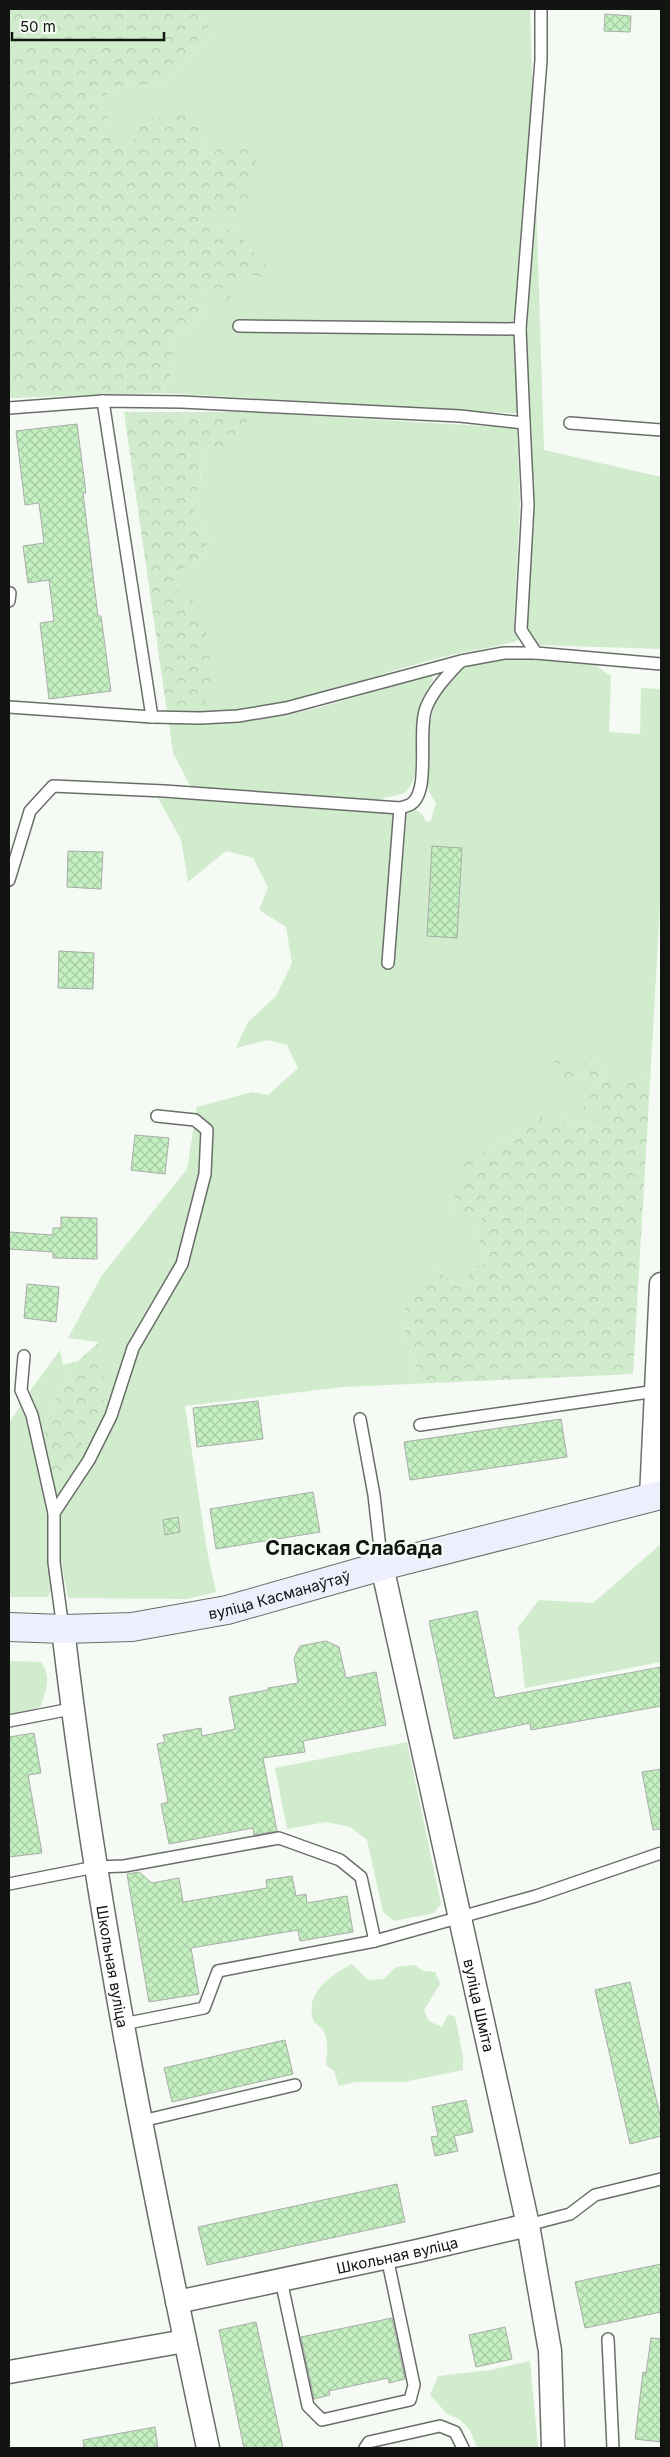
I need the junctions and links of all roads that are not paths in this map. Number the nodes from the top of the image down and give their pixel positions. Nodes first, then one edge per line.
1 (540, 9) edge
2 (239, 326) dead end
3 (520, 329) junction
4 (103, 401) junction
5 (9, 408) edge
6 (524, 423) junction
7 (570, 423) dead end
8 (661, 430) edge
9 (536, 653) junction
10 (461, 661) junction
11 (661, 664) edge
12 (9, 707) edge
13 (152, 717) junction
14 (400, 808) junction
15 (9, 880) edge
16 (388, 963) dead end
17 (156, 1116) dead end
18 (661, 1284) edge
19 (660, 1334) edge
20 (24, 1356) dead end
21 (656, 1391) junction
22 (360, 1419) dead end
23 (420, 1425) dead end
24 (656, 1496) edge
25 (54, 1513) junction
26 (382, 1566) junction
27 (9, 1627) edge
28 (63, 1629) junction
29 (71, 1709) junction
30 (9, 1720) edge
31 (661, 1853) edge
32 (95, 1867) junction
33 (9, 1884) edge
34 (459, 1916) junction
35 (375, 1941) junction
36 (123, 2024) junction
37 (295, 2084) dead end
38 (142, 2121) junction
39 (661, 2179) edge
40 (528, 2225) junction
41 (387, 2258) junction
42 (281, 2280) junction
43 (177, 2302) junction
44 (608, 2339) dead end
45 (185, 2341) junction
46 (9, 2372) edge
47 (208, 2448) edge
48 (365, 2448) edge
49 (463, 2448) edge
50 (553, 2448) edge
51 (613, 2448) edge

1 - 3 lane
2 - 3 lane
3 - 6 lane
4 - 5 lane
4 - 6 lane
4 - 13 lane
6 - 9 lane
7 - 8 lane
9 - 10 lane
9 - 11 lane
10 - 13 lane
10 - 14 lane
12 - 13 lane
14 - 15 lane
14 - 16 lane
17 - 25 lane
18 - 19 street
19 - 21 street
20 - 25 lane
21 - 23 lane
21 - 24 street
22 - 26 lane
24 - 26 main road, вуліца Касманаўтаў
25 - 28 lane
26 - 28 main road, вуліца Касманаўтаў
26 - 34 street, вуліца Шміта
27 - 28 main road, вуліца Касманаўтаў
28 - 29 street, Школьная вуліца
29 - 30 lane
29 - 32 street, Школьная вуліца
31 - 34 lane
32 - 33 lane
32 - 35 lane
32 - 36 street, Школьная вуліца
34 - 35 lane
34 - 40 street, вуліца Шміта
35 - 36 lane
36 - 38 street, Школьная вуліца
37 - 38 lane
38 - 43 street, Школьная вуліца
39 - 40 lane
40 - 41 street, Школьная вуліца
40 - 50 street, вуліца Шміта
41 - 42 street, Школьная вуліца
41 - 42 lane
42 - 43 street, Школьная вуліца
43 - 45 street, Школьная вуліца
44 - 51 lane
45 - 46 street
45 - 47 street, Школьная вуліца
48 - 49 lane

